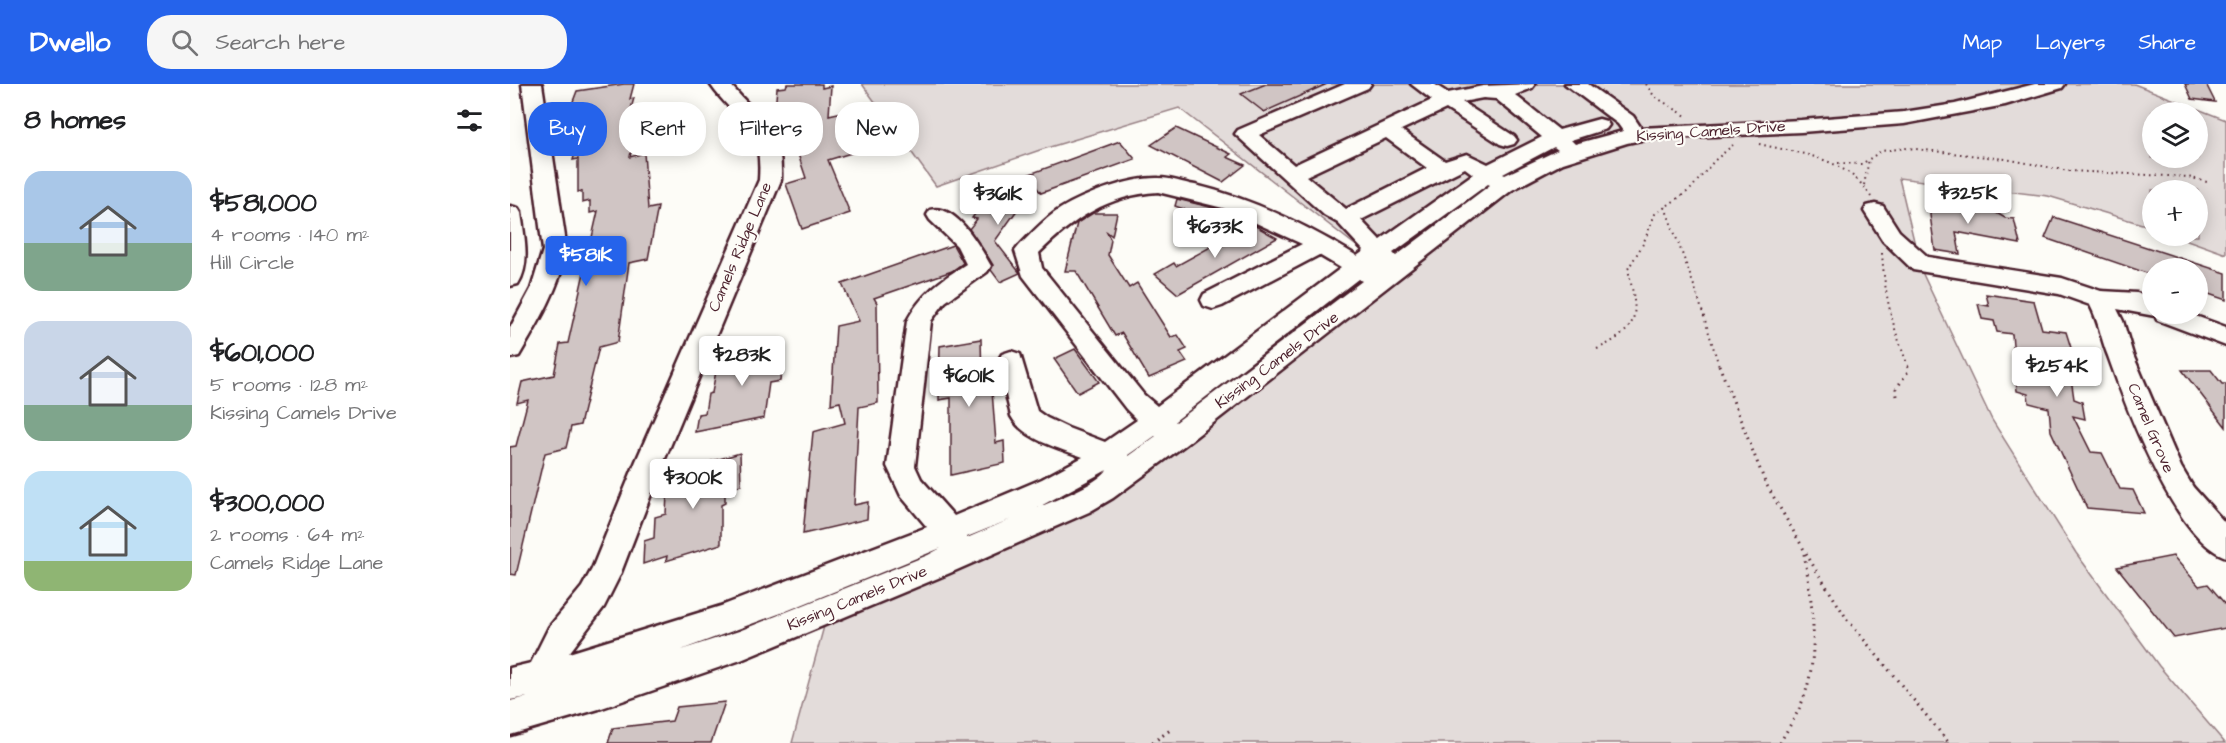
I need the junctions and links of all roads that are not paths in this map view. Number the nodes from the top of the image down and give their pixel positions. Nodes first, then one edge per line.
1 (532, 84) edge
2 (720, 84) edge
3 (1361, 84) edge
4 (1420, 84) edge
5 (1525, 84) edge
6 (1575, 84) edge
7 (1996, 84) edge
8 (2055, 84) edge
9 (1501, 93) junction
10 (1448, 101) junction
11 (1603, 104) junction
12 (1630, 127) junction
13 (1387, 129) junction
14 (1550, 134) junction
15 (1507, 140) junction
16 (1442, 169) junction
17 (1486, 173) junction
18 (1291, 175) junction
19 (1875, 211) road end
20 (510, 213) edge
21 (938, 215) dead end
22 (1346, 218) junction
23 (1319, 245) junction
24 (1377, 268) junction
25 (510, 278) edge
26 (2099, 299) junction
27 (1213, 300) dead end
28 (2142, 304) edge
29 (2192, 324) edge
30 (2226, 337) edge
31 (511, 347) edge
32 (1011, 361) dead end
33 (1166, 429) junction
34 (1107, 454) junction
35 (1130, 471) junction
36 (955, 543) junction
37 (2226, 544) edge
38 (543, 676) junction
39 (510, 684) edge
40 (521, 715) edge

1 - 31 street
2 - 38 street, Camels Ridge Lane
3 - 18 street
4 - 10 street
5 - 9 street
6 - 11 street
7 - 12 street, Kissing Camels Drive
8 - 12 street, Kissing Camels Drive
9 - 10 street
9 - 14 street
10 - 13 street
10 - 15 street
11 - 12 street
11 - 14 street
12 - 14 street, Kissing Camels Drive
13 - 16 street
13 - 18 street
14 - 15 street
14 - 17 street, Kissing Camels Drive
15 - 17 street
16 - 17 street
16 - 22 street
17 - 24 street, Kissing Camels Drive
18 - 22 street
19 - 26 street
20 - 25 street
21 - 36 street
22 - 24 street
23 - 24 street
23 - 27 street
23 - 33 street
24 - 33 street, Kissing Camels Drive
26 - 28 street
26 - 37 street, Camel Grove
29 - 30 street
32 - 34 street
33 - 34 street, Kissing Camels Drive
33 - 35 street, Kissing Camels Drive
34 - 35 street
34 - 36 street, Kissing Camels Drive
35 - 36 street, Kissing Camels Drive
36 - 38 street, Kissing Camels Drive
36 - 40 street, Kissing Camels Drive
38 - 39 street, Kissing Camels Drive
38 - 40 street, Camels Ridge Lane

